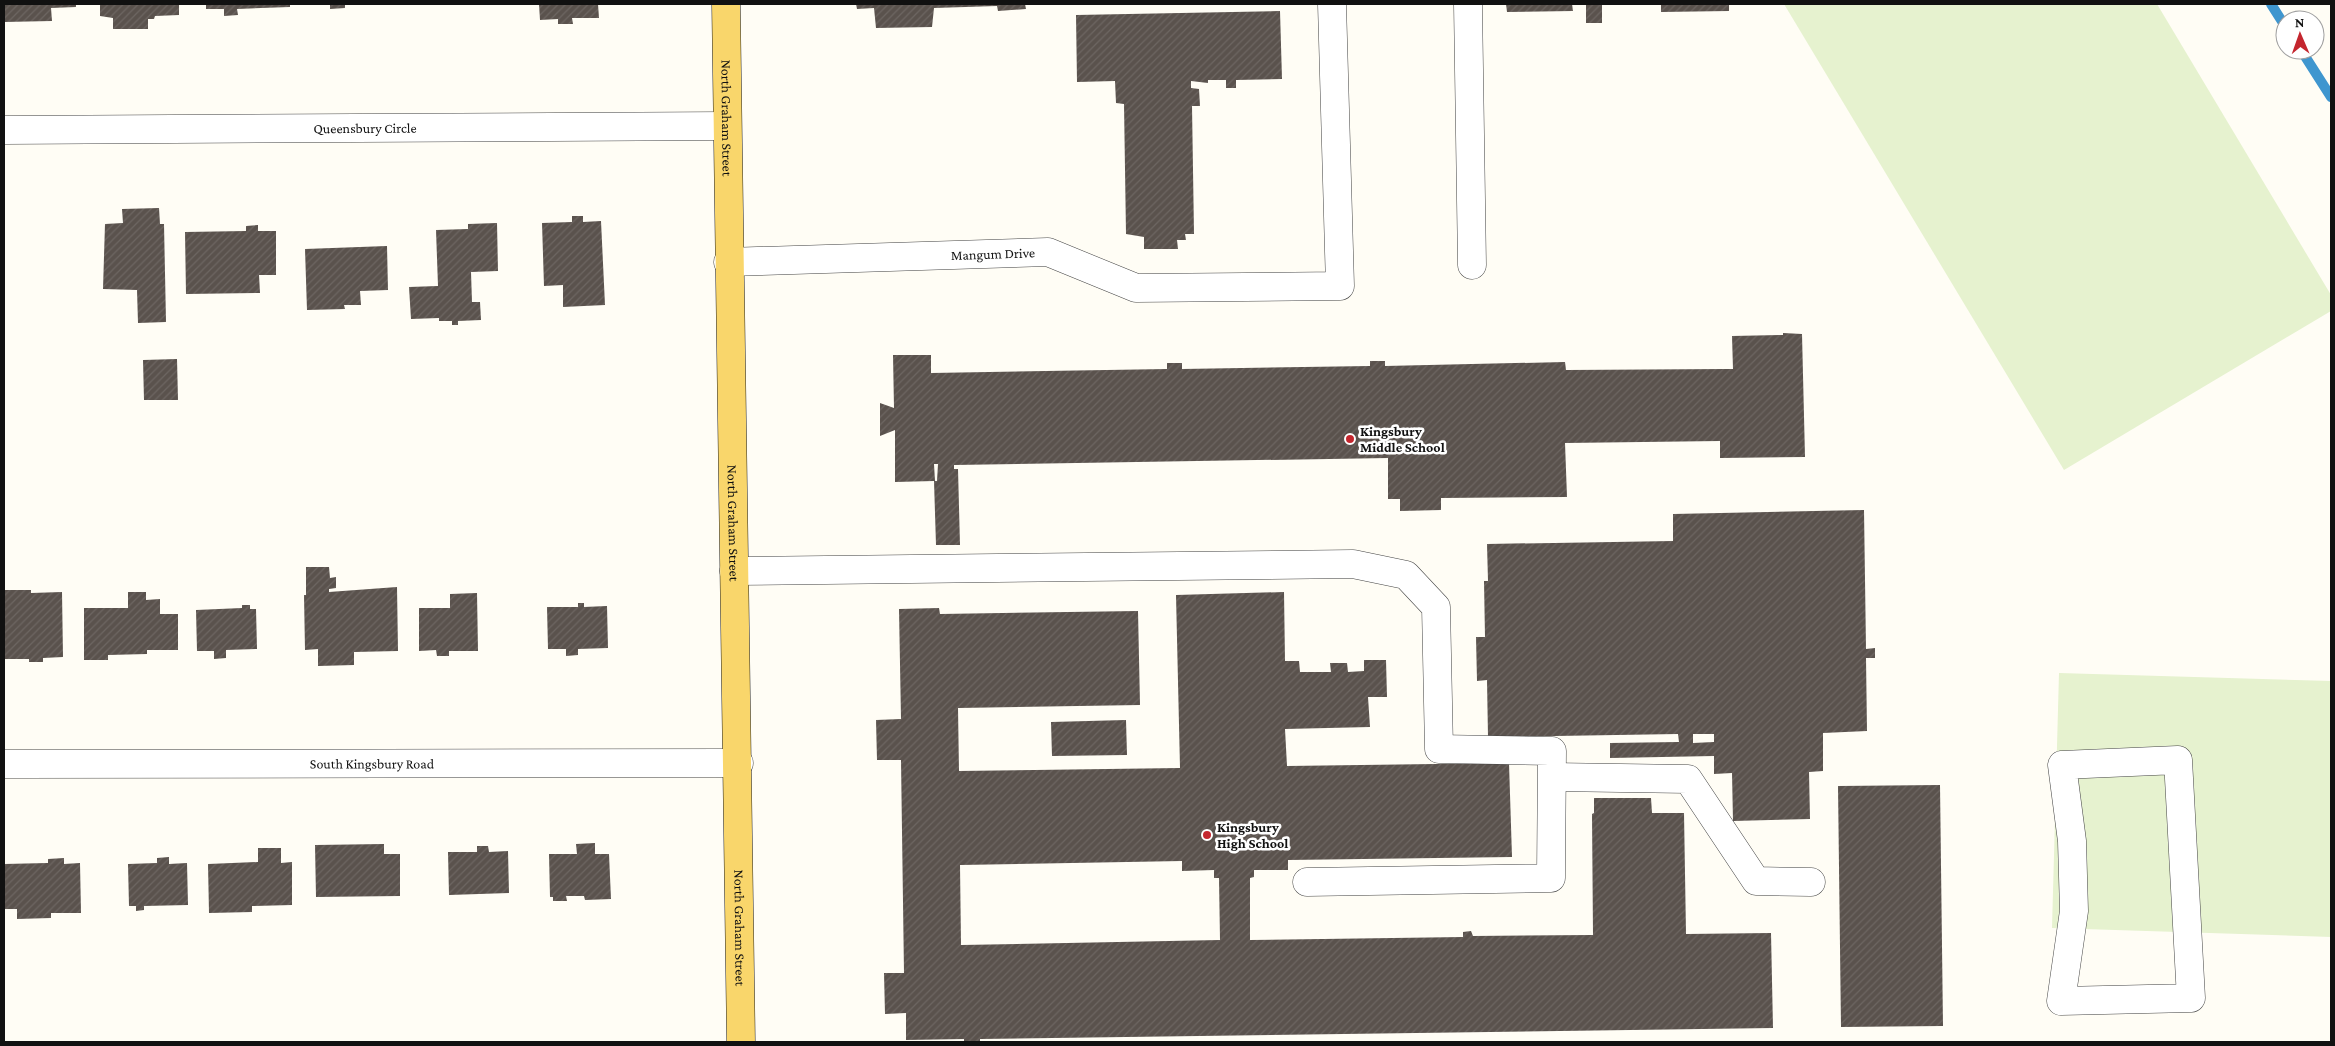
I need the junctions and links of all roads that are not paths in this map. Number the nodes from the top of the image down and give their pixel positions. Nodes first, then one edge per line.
1 (726, 4) edge
2 (1332, 4) edge
3 (1468, 4) edge
4 (726, 126) junction
5 (4, 130) edge
6 (728, 262) junction
7 (1472, 265) dead end
8 (734, 571) junction
9 (739, 763) junction
10 (4, 764) edge
11 (1553, 777) junction
12 (1306, 882) dead end
13 (1811, 882) dead end
14 (2191, 998) joint
15 (741, 1042) edge

1 - 4 main road, North Graham Street
2 - 6 street, Mangum Drive
3 - 7 street
4 - 5 street, Queensbury Circle
4 - 6 main road, North Graham Street
6 - 8 main road, North Graham Street
8 - 9 main road, North Graham Street
8 - 11 street
9 - 10 street, South Kingsbury Road
9 - 15 main road, North Graham Street
11 - 12 street
11 - 13 street
14 - 14 street

